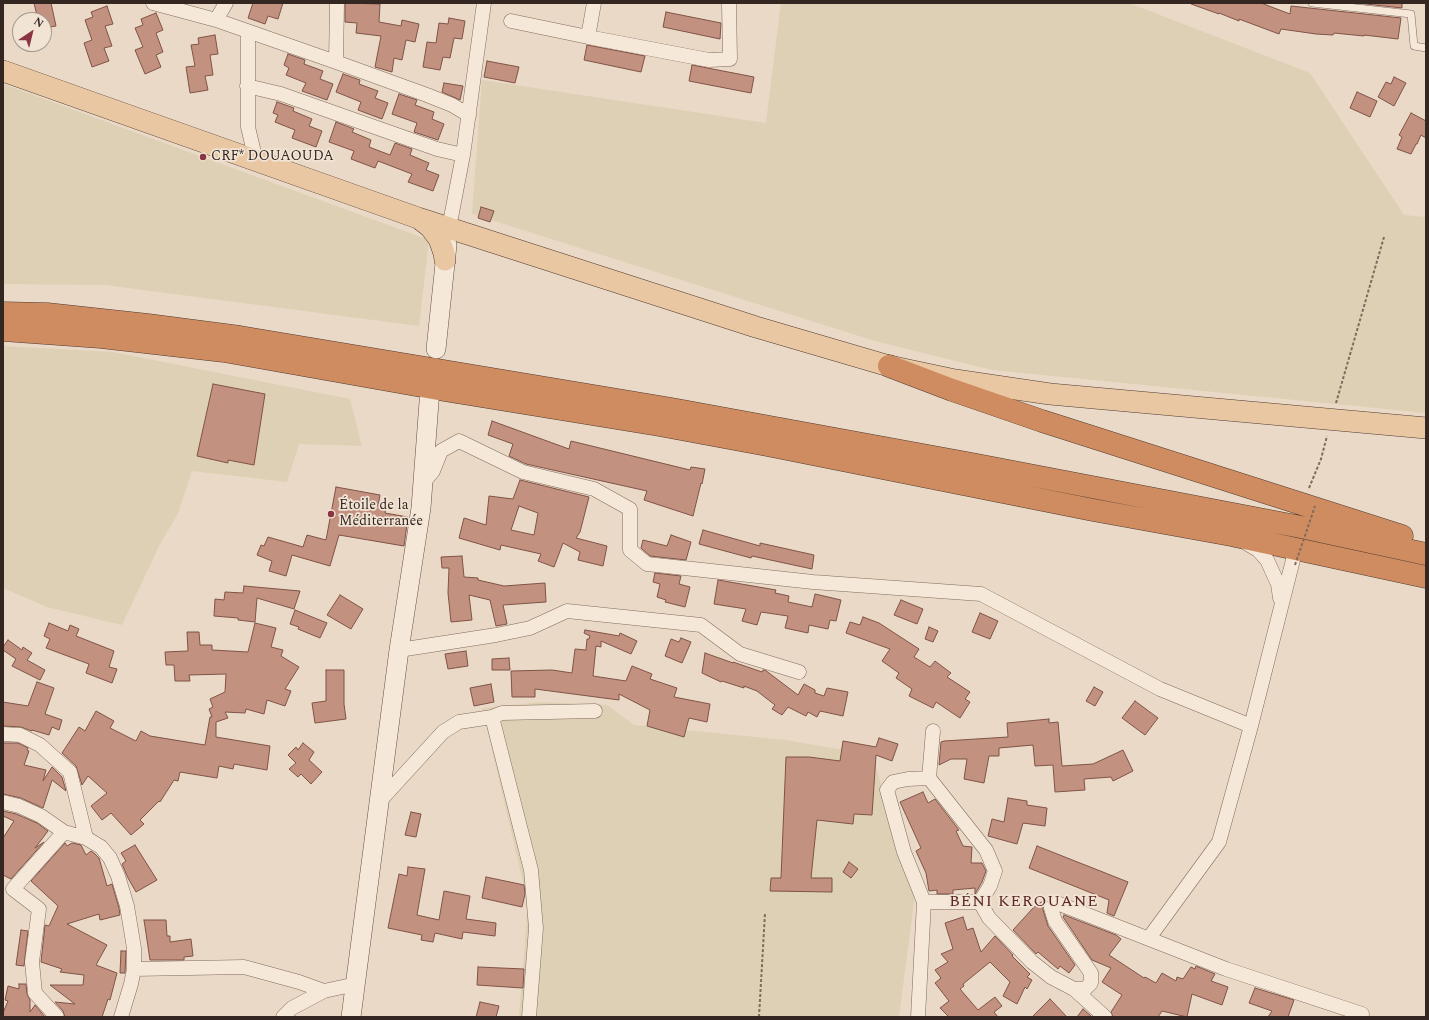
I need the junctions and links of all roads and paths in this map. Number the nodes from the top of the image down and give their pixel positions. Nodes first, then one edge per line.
1 (226, 3) edge
2 (337, 3) edge
3 (484, 3) edge
4 (594, 3) edge
5 (728, 3) edge
6 (1312, 3) edge
7 (161, 4) edge
8 (216, 20) junction
9 (511, 21) dead end
10 (248, 32) junction
11 (588, 37) junction
12 (1426, 48) edge
13 (336, 62) junction
14 (3, 71) edge
15 (247, 86) junction
16 (469, 115) junction
17 (463, 155) junction
18 (256, 161) junction
19 (418, 218) junction
20 (449, 228) junction
21 (1384, 237) dead end
22 (482, 238) junction
23 (445, 260) junction
24 (3, 313) edge
25 (3, 330) edge
26 (436, 349) dead end
27 (889, 366) junction
28 (430, 388) dead end
29 (1331, 420) junction
30 (1426, 428) edge
31 (423, 483) junction
32 (1308, 491) dead end
33 (1315, 506) dead end
34 (1230, 535) junction
35 (1426, 543) edge
36 (1426, 554) edge
37 (1295, 557) junction
38 (1426, 577) edge
39 (1281, 603) junction
40 (400, 650) junction
41 (799, 672) dead end
42 (595, 711) dead end
43 (492, 717) junction
44 (1251, 726) junction
45 (934, 731) dead end
46 (3, 734) edge
47 (929, 778) junction
48 (3, 802) edge
49 (378, 803) junction
50 (64, 832) junction
51 (86, 838) junction
52 (924, 902) junction
53 (980, 902) junction
54 (765, 913) dead end
55 (1149, 938) junction
56 (134, 969) junction
57 (356, 984) junction
58 (1074, 989) junction
59 (324, 991) junction
60 (1362, 1014) dead end
61 (57, 1017) edge
62 (121, 1017) edge
63 (283, 1017) edge
64 (351, 1017) edge
65 (528, 1017) edge
66 (759, 1017) edge
67 (918, 1017) edge
68 (1105, 1017) edge

1 - 8 street
2 - 13 street
3 - 16 street
4 - 11 street
5 - 11 street
6 - 12 lane
7 - 8 street
8 - 10 street
9 - 11 street
10 - 13 street
10 - 15 street
13 - 16 street
14 - 18 main road
15 - 17 street
15 - 18 street
16 - 17 street
17 - 20 street
18 - 19 main road
19 - 20 main road
19 - 23 main road
20 - 22 main road
20 - 23 main road
21 - 29 path
22 - 23 main road
22 - 27 main road
23 - 26 main road
24 - 36 highway
25 - 34 highway
27 - 29 main road
27 - 35 highway
28 - 31 main road
29 - 30 main road
29 - 32 path
31 - 40 main road
31 - 44 street
33 - 37 path, bridge
34 - 37 highway
34 - 39 street
37 - 38 highway
37 - 39 street
39 - 44 street
40 - 41 street
40 - 49 main road
42 - 43 street
43 - 49 street
43 - 65 street
44 - 55 street
45 - 47 street
46 - 51 street
47 - 52 street
47 - 53 street
48 - 50 street
49 - 57 main road
50 - 51 street
50 - 61 street
51 - 56 street
52 - 53 street
52 - 67 street
53 - 58 street
54 - 66 path
55 - 58 street
55 - 60 street
56 - 59 street
56 - 62 street
57 - 59 street
57 - 64 main road
58 - 68 street
59 - 63 street

